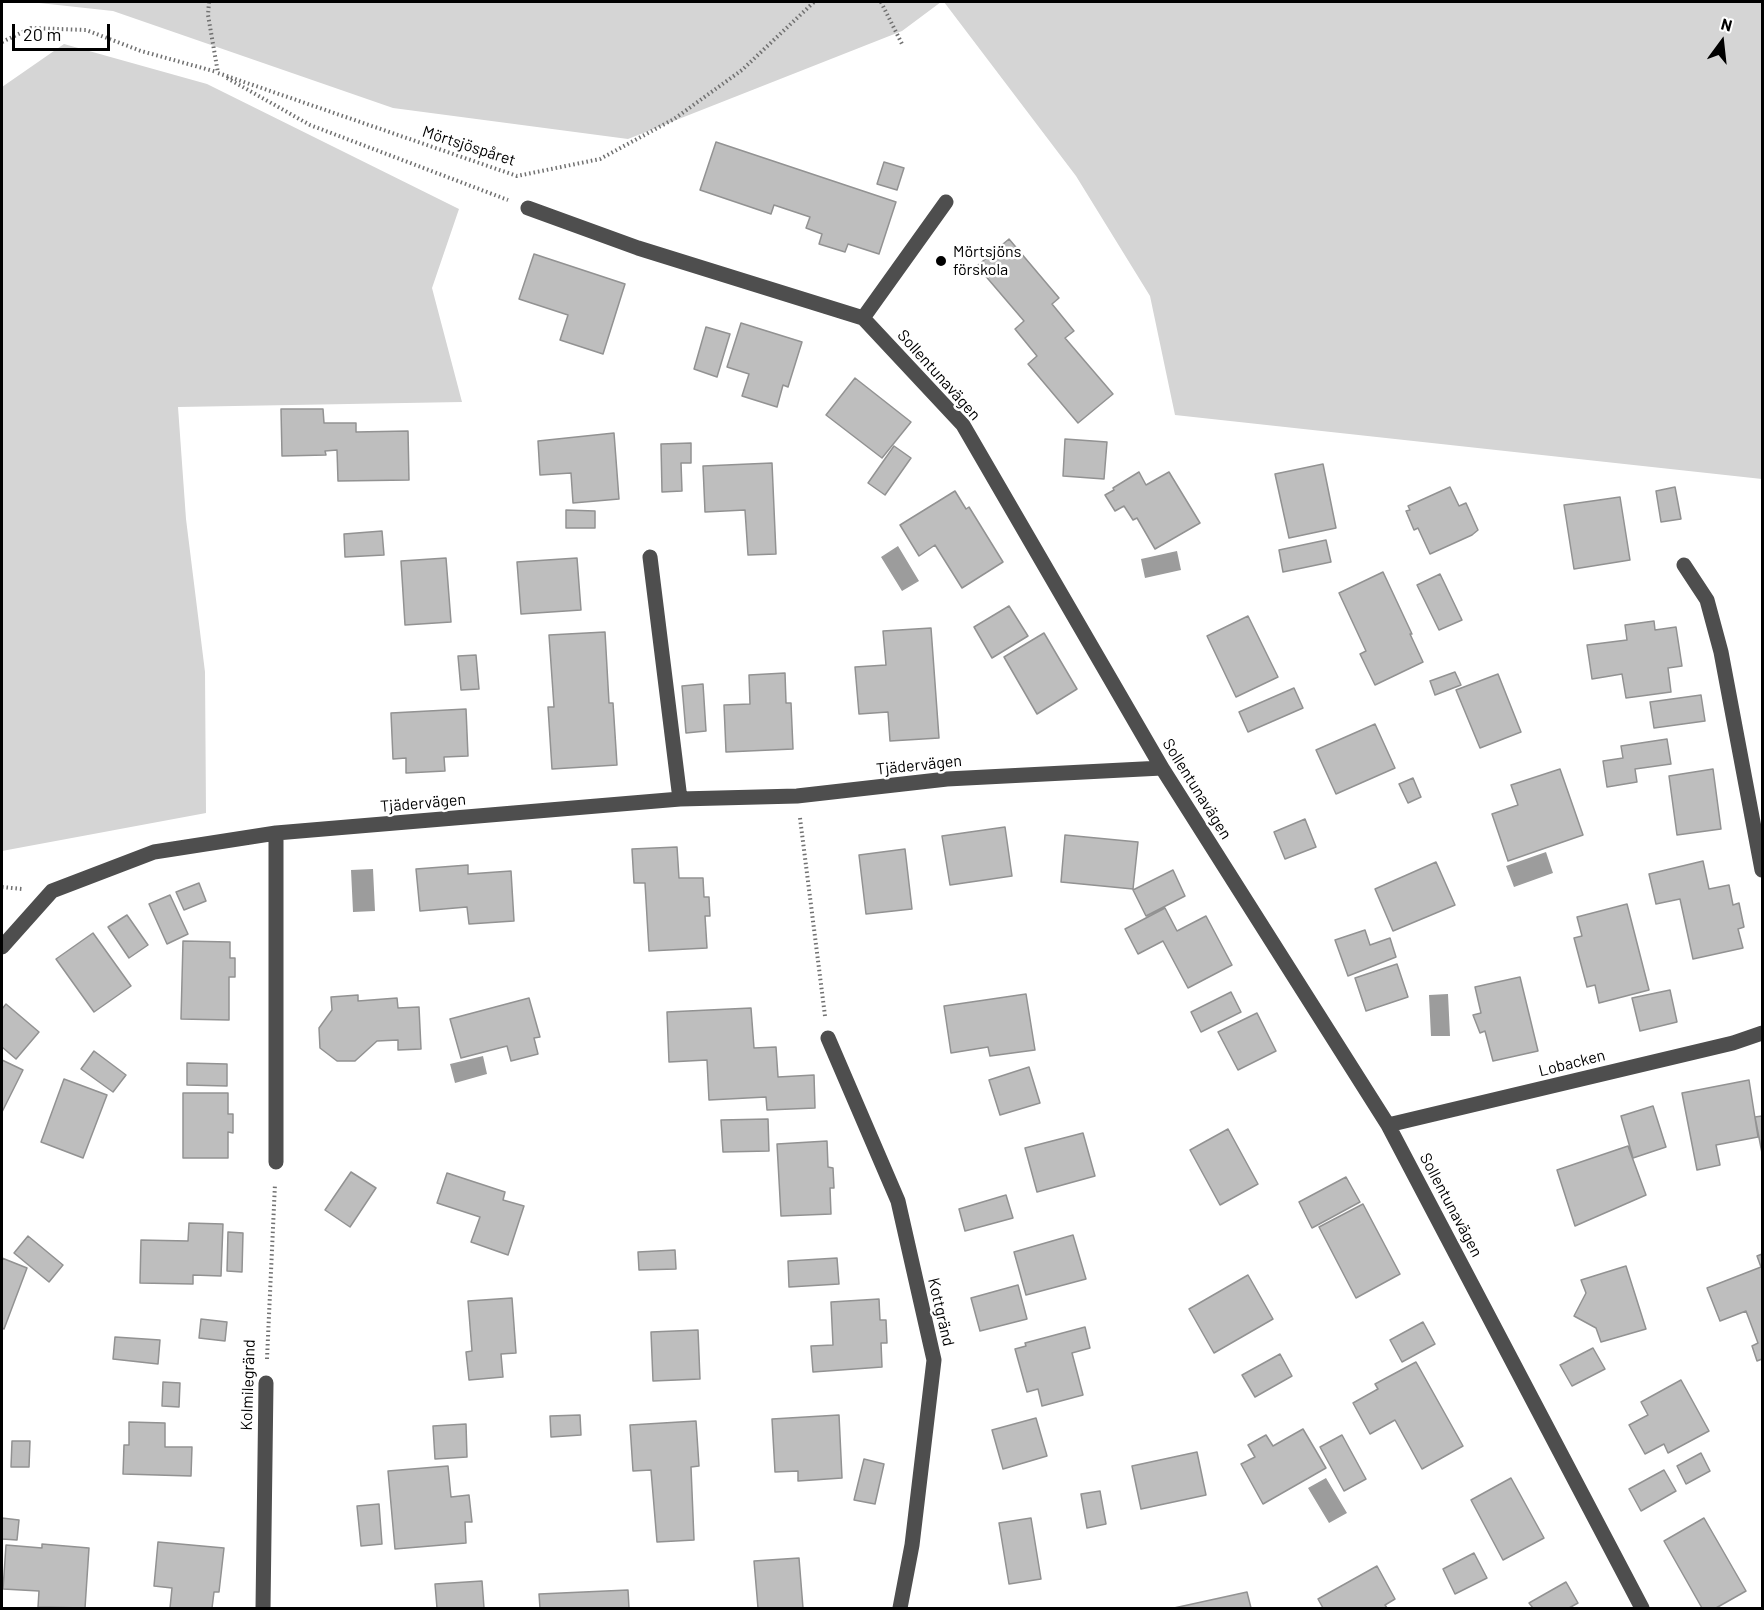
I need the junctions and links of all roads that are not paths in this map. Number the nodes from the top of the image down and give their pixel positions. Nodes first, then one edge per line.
1 (946, 202) dead end
2 (528, 208) road end
3 (863, 318) junction
4 (650, 557) dead end
5 (1684, 565) dead end
6 (1162, 768) junction
7 (680, 799) junction
8 (276, 833) junction
9 (1762, 870) edge
10 (2, 947) edge
11 (1762, 1033) edge
12 (828, 1038) road end
13 (1389, 1125) junction
14 (276, 1162) road end
15 (266, 1383) road end
16 (263, 1608) edge
17 (900, 1608) edge
18 (1642, 1608) edge

1 - 3 street
2 - 3 street, Sollentunavägen
3 - 6 street, Sollentunavägen
4 - 7 street
5 - 9 street
6 - 7 street, Tjädervägen
6 - 13 street, Sollentunavägen
7 - 8 street, Tjädervägen
8 - 10 street, Tjädervägen
8 - 14 street
11 - 13 street, Lobacken
12 - 17 street, Kottgränd
13 - 18 street, Sollentunavägen
15 - 16 street, Kolmilegränd

